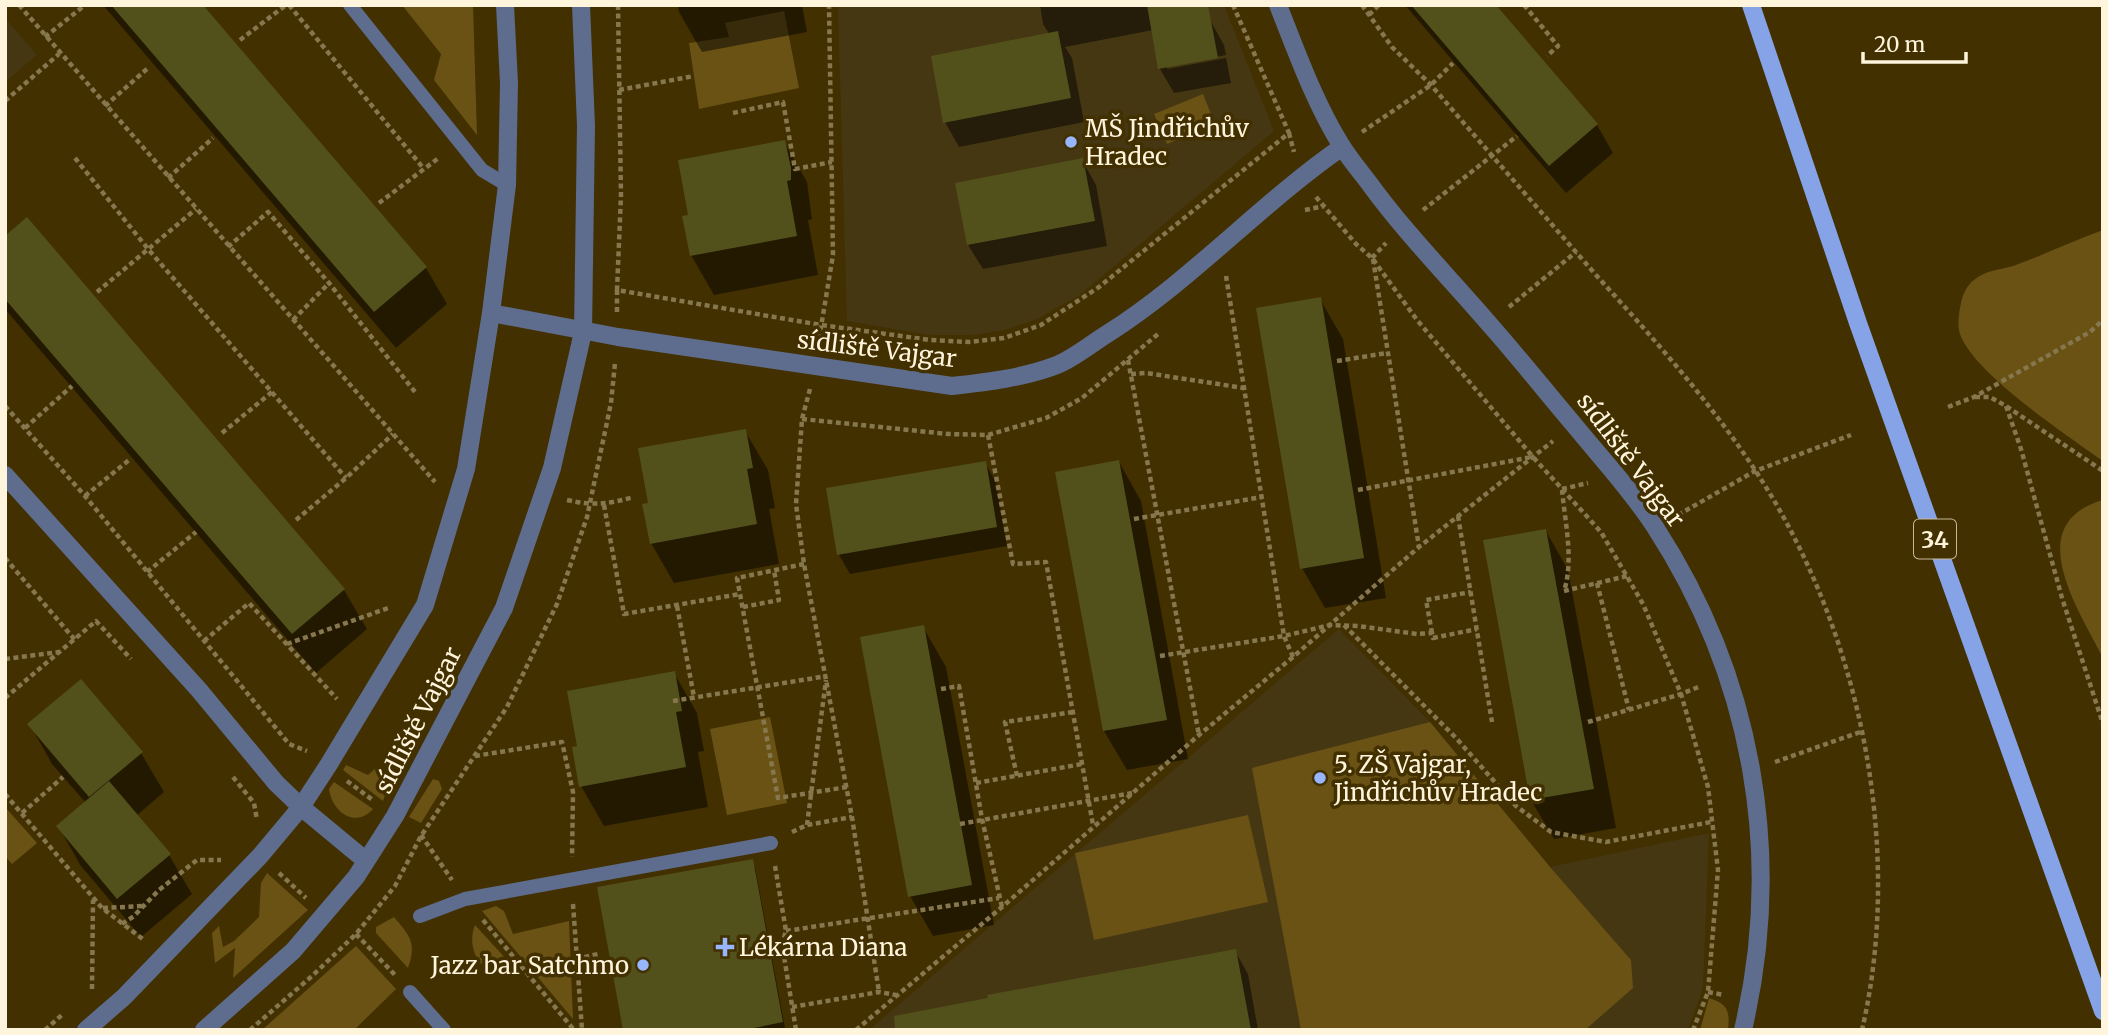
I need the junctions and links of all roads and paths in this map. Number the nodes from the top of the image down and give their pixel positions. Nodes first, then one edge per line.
1 (19, 5) edge
2 (85, 5) edge
3 (288, 5) edge
4 (350, 5) edge
5 (505, 5) edge
6 (581, 5) edge
7 (618, 5) edge
8 (830, 5) edge
9 (1233, 5) edge
10 (1278, 5) edge
11 (1362, 5) edge
12 (1379, 5) edge
13 (1524, 5) edge
14 (1751, 5) edge
15 (1369, 15) junction
16 (45, 37) junction
17 (240, 40) dead end
18 (59, 54) junction
19 (1547, 56) dead end
20 (1453, 63) dead end
21 (148, 68) dead end
22 (694, 76) dead end
23 (1431, 85) junction
24 (619, 90) junction
25 (5, 101) edge
26 (105, 106) junction
27 (733, 113) dead end
28 (1517, 136) dead end
29 (212, 138) dead end
30 (1342, 147) junction
31 (1493, 157) junction
32 (75, 158) dead end
33 (833, 162) junction
34 (169, 178) junction
35 (507, 185) junction
36 (379, 203) dead end
37 (1325, 206) dead end
38 (196, 209) junction
39 (1401, 226) junction
40 (228, 247) junction
41 (148, 249) junction
42 (1576, 252) junction
43 (1373, 258) junction
44 (1226, 274) dead end
45 (329, 283) junction
46 (617, 290) junction
47 (97, 292) dead end
48 (491, 313) junction
49 (293, 320) junction
50 (2103, 320) edge
51 (1489, 324) junction
52 (821, 325) junction
53 (583, 332) junction
54 (618, 337) junction
55 (1387, 353) junction
56 (1337, 361) dead end
57 (1131, 374) junction
58 (72, 386) dead end
59 (1244, 388) junction
60 (272, 392) junction
61 (415, 392) dead end
62 (1974, 397) junction
63 (5, 405) edge
64 (2006, 406) junction
65 (1948, 407) dead end
66 (25, 428) junction
67 (222, 433) dead end
68 (393, 434) junction
69 (988, 435) junction
70 (1852, 435) dead end
71 (1533, 457) junction
72 (129, 460) dead end
73 (438, 468) dead end
74 (1755, 471) junction
75 (2103, 471) edge
76 (5, 475) edge
77 (346, 478) junction
78 (435, 482) junction
79 (1408, 482) junction
80 (1562, 489) junction
81 (1358, 490) dead end
82 (431, 495) dead end
83 (85, 496) junction
84 (634, 497) dead end
85 (1262, 497) junction
86 (456, 505) junction
87 (590, 505) junction
88 (604, 505) junction
89 (1157, 514) junction
90 (1458, 516) junction
91 (1134, 519) dead end
92 (296, 520) dead end
93 (1656, 528) junction
94 (196, 532) dead end
95 (1419, 547) junction
96 (5, 558) edge
97 (804, 564) junction
98 (774, 570) junction
99 (147, 572) junction
100 (1627, 576) junction
101 (1597, 583) junction
102 (1471, 592) junction
103 (740, 594) junction
104 (396, 595) dead end
105 (677, 606) junction
106 (743, 607) junction
107 (1330, 625) junction
108 (1344, 625) junction
109 (1477, 629) junction
110 (1432, 633) junction
111 (1284, 636) junction
112 (75, 640) junction
113 (204, 641) junction
114 (287, 644) junction
115 (60, 652) junction
116 (1182, 652) junction
117 (1160, 656) dead end
118 (1293, 657) junction
119 (5, 659) edge
120 (132, 659) dead end
121 (827, 676) junction
122 (758, 685) junction
123 (941, 689) dead end
124 (1681, 694) junction
125 (694, 697) junction
126 (5, 698) edge
127 (673, 701) dead end
128 (343, 705) dead end
129 (1629, 710) junction
130 (1073, 712) junction
131 (1492, 722) dead end
132 (1588, 722) dead end
133 (2103, 724) edge
134 (1863, 731) junction
135 (1199, 734) junction
136 (474, 756) junction
137 (329, 764) junction
138 (1082, 764) junction
139 (1753, 770) junction
140 (228, 771) dead end
141 (1017, 776) junction
142 (63, 777) dead end
143 (976, 783) junction
144 (847, 786) junction
145 (813, 791) junction
146 (1133, 792) junction
147 (5, 794) edge
148 (1089, 800) junction
149 (254, 803) dead end
150 (301, 807) junction
151 (22, 813) junction
152 (396, 816) junction
153 (852, 817) junction
154 (982, 819) junction
155 (1711, 822) junction
156 (960, 824) dead end
157 (807, 825) junction
158 (1093, 826) junction
159 (421, 836) junction
160 (771, 843) junction
161 (260, 856) junction
162 (229, 860) dead end
163 (365, 860) junction
164 (571, 879) junction
165 (93, 898) junction
166 (999, 898) junction
167 (465, 899) junction
168 (145, 905) junction
169 (102, 908) junction
170 (1002, 908) junction
171 (324, 916) junction
172 (420, 916) dead end
173 (869, 918) junction
174 (122, 924) junction
175 (786, 931) junction
176 (356, 934) junction
177 (350, 939) junction
178 (148, 943) dead end
179 (598, 954) dead end
180 (576, 958) junction
181 (92, 990) dead end
182 (410, 992) joint
183 (879, 992) junction
184 (897, 995) junction
185 (792, 1007) junction
186 (2103, 1011) edge
187 (86, 1030) edge
188 (204, 1030) edge
189 (250, 1030) edge
190 (444, 1030) edge
191 (574, 1030) edge
192 (582, 1030) edge
193 (796, 1030) edge
194 (856, 1030) edge
195 (1693, 1030) edge
196 (1743, 1030) edge
197 (1862, 1030) edge

1 - 16 path
2 - 16 path
3 - 17 path
3 - 36 path
4 - 35 lane
5 - 35 street, sídliště Vajgar
6 - 53 street, sídliště Vajgar
7 - 24 path
8 - 33 path
9 - 52 path
10 - 30 street, sídliště Vajgar
11 - 15 path
12 - 15 path
13 - 19 path
14 - 186 main road, 34
15 - 23 path
16 - 18 path
18 - 25 path
18 - 26 path
20 - 23 path
21 - 26 path
22 - 24 path
23 - 30 path
23 - 31 path
24 - 46 path
26 - 34 path
27 - 33 path
28 - 31 path
29 - 34 path
30 - 39 street, sídliště Vajgar
30 - 54 street, sídliště Vajgar
31 - 39 path
31 - 42 path
32 - 41 path
33 - 52 path
34 - 38 path
35 - 48 street, sídliště Vajgar
37 - 43 path
38 - 40 path
38 - 41 path
39 - 51 street, sídliště Vajgar
40 - 45 path
40 - 49 path
41 - 47 path
41 - 60 path
42 - 51 path
42 - 74 path
43 - 55 path
43 - 71 path
44 - 59 path
45 - 49 path
45 - 61 path
46 - 52 path
46 - 54 path
48 - 53 street, sídliště Vajgar
48 - 86 street, sídliště Vajgar
49 - 68 path
50 - 62 path
51 - 93 street, sídliště Vajgar
53 - 54 street, sídliště Vajgar
53 - 152 street, sídliště Vajgar
54 - 87 path
55 - 56 path
55 - 79 path
57 - 59 path
57 - 69 path
57 - 89 path
58 - 66 path
59 - 85 path
60 - 67 path
60 - 77 path
62 - 64 path
62 - 65 path
63 - 66 path
64 - 75 path
64 - 133 path
66 - 83 path
68 - 77 path
68 - 78 path
69 - 97 path
69 - 130 path
70 - 74 path
71 - 79 path
71 - 80 path
71 - 90 path
72 - 83 path
73 - 78 path
74 - 93 path
74 - 134 path
76 - 150 street
77 - 92 path
78 - 82 path
78 - 86 path
79 - 81 path
79 - 95 path
80 - 100 path
80 - 101 path
83 - 99 path
84 - 88 path
85 - 89 path
85 - 111 path
86 - 137 street, sídliště Vajgar
87 - 88 path
87 - 136 path
88 - 105 path
89 - 91 path
89 - 116 path
90 - 95 path
90 - 102 path
93 - 139 street, sídliště Vajgar
94 - 99 path
95 - 107 path
96 - 112 path
97 - 98 path
97 - 121 path
98 - 103 path
98 - 106 path
99 - 113 path
100 - 101 path
100 - 124 path
101 - 129 path
102 - 109 path
102 - 110 path
103 - 105 path
103 - 106 path
104 - 114 path
105 - 125 path
106 - 122 path
107 - 108 path
107 - 111 path
107 - 118 path
108 - 110 path
108 - 155 path
109 - 110 path
109 - 131 path
111 - 116 path
111 - 118 path
112 - 115 path
112 - 120 path
113 - 114 path
113 - 137 path
114 - 128 path
115 - 119 path
115 - 126 path
116 - 117 path
116 - 135 path
118 - 135 path
121 - 122 path
121 - 144 path
121 - 145 path
122 - 125 path
122 - 145 path
123 - 143 path
124 - 129 path
124 - 155 path
125 - 127 path
129 - 132 path
130 - 138 path
130 - 141 path
134 - 139 path
134 - 197 path
135 - 146 path
136 - 159 path
136 - 164 path
137 - 150 street, sídliště Vajgar
137 - 152 path
138 - 141 path
138 - 148 path
139 - 196 street, sídliště Vajgar
140 - 149 path
141 - 143 path
142 - 151 path
143 - 154 path
144 - 145 path
144 - 153 path
145 - 157 path
146 - 148 path
146 - 158 path
147 - 151 path
148 - 154 path
148 - 158 path
150 - 161 street, sídliště Vajgar
150 - 163 street
151 - 165 path
152 - 159 path
152 - 163 street, sídliště Vajgar
153 - 157 path
153 - 173 path
154 - 156 path
154 - 166 path
155 - 195 path
157 - 160 path
158 - 170 path
159 - 167 path
159 - 176 path
160 - 164 lane
160 - 175 path
161 - 171 path
161 - 187 street, sídliště Vajgar
162 - 168 path
163 - 171 street, sídliště Vajgar
164 - 167 lane
164 - 180 path
165 - 169 path
165 - 181 path
166 - 170 path
166 - 173 path
167 - 172 lane
167 - 191 path
168 - 169 path
168 - 174 path
169 - 174 path
170 - 184 path
171 - 177 path
171 - 188 street, sídliště Vajgar
173 - 175 path
173 - 183 path
174 - 178 path
175 - 185 path
176 - 177 path
176 - 182 path
177 - 189 path
179 - 180 path
180 - 192 path
182 - 190 lane
183 - 184 path
183 - 185 path
184 - 194 path
185 - 193 path

